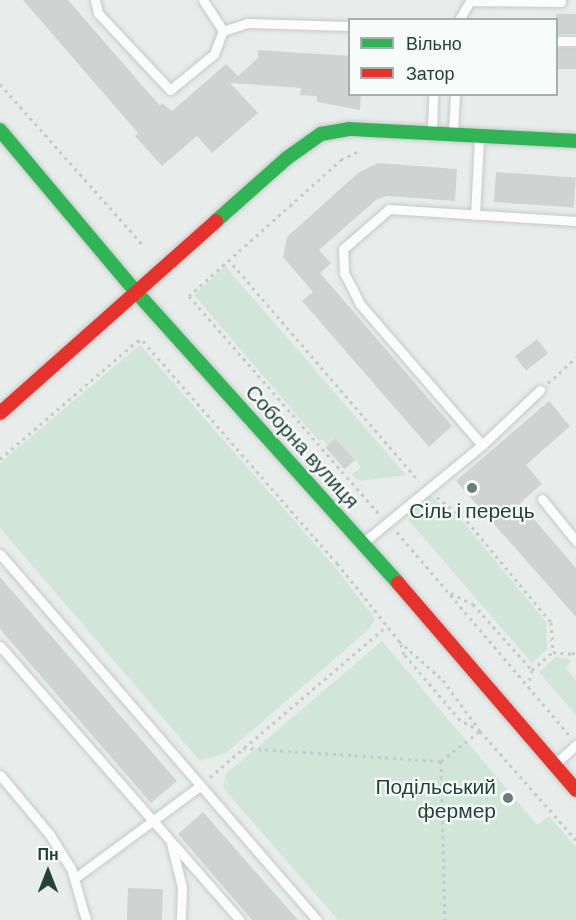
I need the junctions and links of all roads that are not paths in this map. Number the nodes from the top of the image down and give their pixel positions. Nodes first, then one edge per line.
1 (95, 0) edge
2 (203, 0) edge
3 (561, 2) dead end
4 (460, 18) edge
5 (348, 26) edge
6 (223, 31) junction
7 (558, 41) edge
8 (575, 41) edge
9 (433, 96) edge
10 (455, 96) edge
11 (0, 129) edge
12 (432, 134) junction
13 (453, 135) junction
14 (480, 136) junction
15 (576, 141) edge
16 (475, 215) junction
17 (576, 221) edge
18 (136, 293) junction
19 (540, 390) road end
20 (0, 413) edge
21 (482, 445) junction
22 (542, 499) dead end
23 (363, 542) junction
24 (576, 542) edge
25 (0, 554) edge
26 (0, 646) edge
27 (576, 745) edge
28 (554, 764) junction
29 (0, 775) edge
30 (200, 786) junction
31 (576, 790) edge
32 (152, 820) junction
33 (171, 841) junction
34 (75, 878) junction
35 (86, 920) edge
36 (181, 920) edge
37 (240, 920) edge
38 (317, 920) edge

1 - 6 lane
2 - 6 lane
3 - 4 lane
5 - 6 lane
7 - 8 lane
9 - 12 lane
10 - 13 lane
11 - 18 main road, Соборна вулиця
12 - 13 main road
12 - 18 main road
13 - 14 main road
14 - 15 main road
14 - 16 lane
16 - 17 lane
16 - 21 lane
18 - 20 main road
18 - 23 main road, Соборна вулиця
19 - 21 lane
21 - 23 lane
22 - 24 lane
23 - 28 main road, Соборна вулиця
25 - 30 lane
26 - 32 lane
27 - 28 lane
28 - 31 main road, Соборна вулиця
29 - 34 lane
30 - 32 lane
30 - 38 lane
32 - 33 lane
32 - 34 lane
33 - 36 lane
33 - 37 lane
34 - 35 lane

